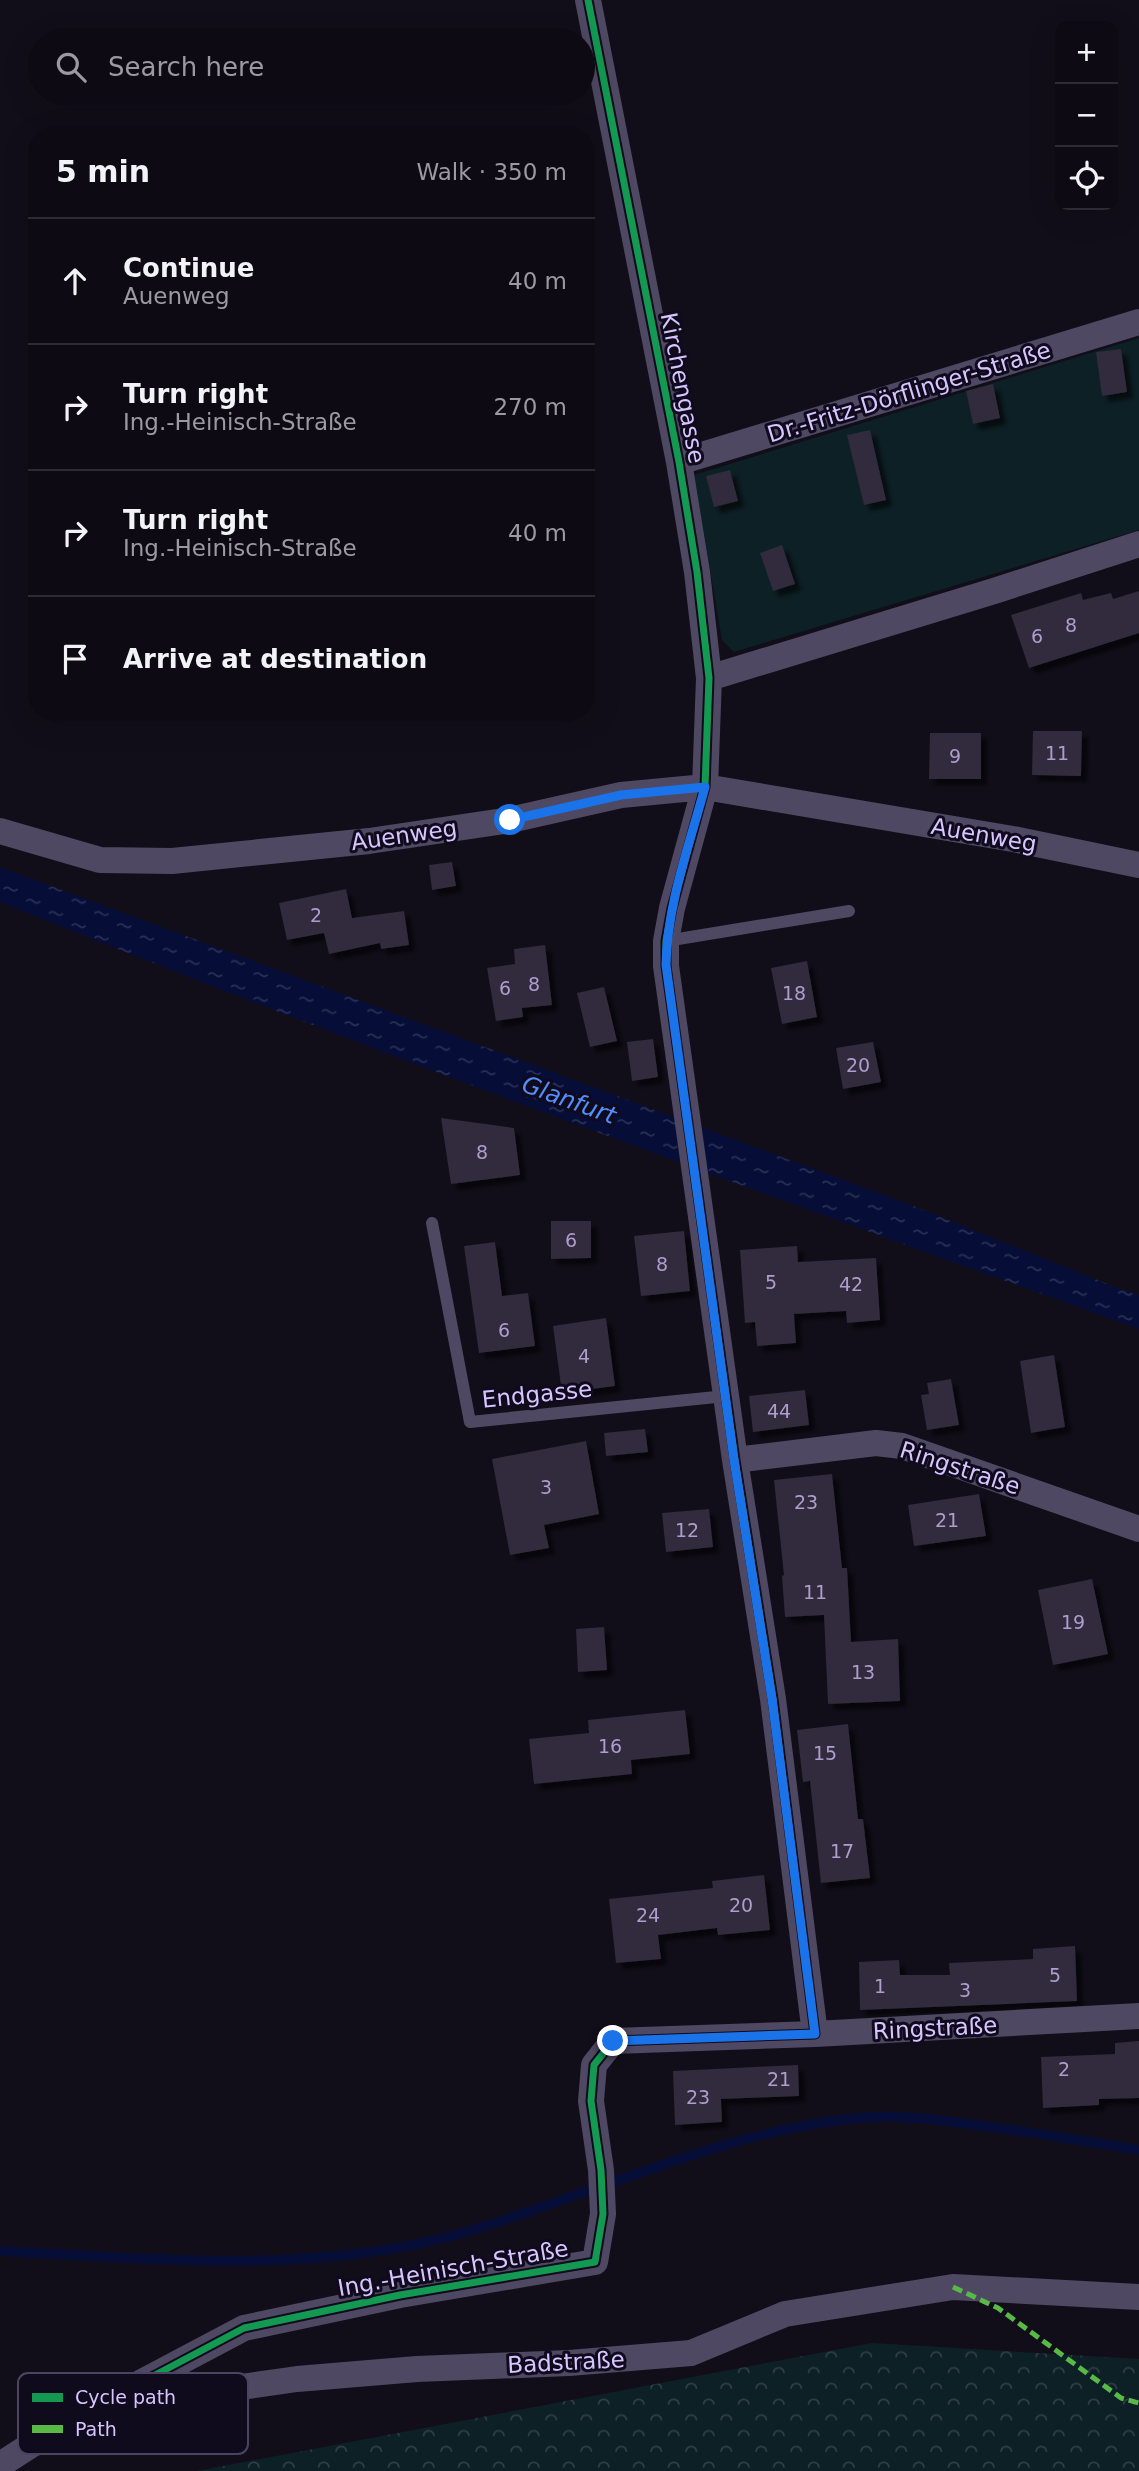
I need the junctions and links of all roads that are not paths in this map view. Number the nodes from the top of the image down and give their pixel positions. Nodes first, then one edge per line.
1 (588, 0) edge
2 (593, 28) edge
3 (595, 36) edge
4 (1139, 322) edge
5 (678, 463) junction
6 (1139, 544) edge
7 (709, 677) junction
8 (705, 787) junction
9 (0, 831) edge
10 (1139, 865) edge
11 (849, 911) dead end
12 (666, 941) junction
13 (432, 1223) dead end
14 (726, 1396) junction
15 (734, 1460) junction
16 (1139, 1529) edge
17 (1139, 2016) edge
18 (815, 2034) junction
19 (1139, 2297) edge
20 (159, 2373) edge
21 (248, 2386) edge
22 (18, 2454) edge
23 (0, 2465) edge

1 - 2 street, Kirchengasse
3 - 5 street, Kirchengasse
4 - 5 street, Dr.-Fritz-Dörflinger-Straße
5 - 7 street, Kirchengasse
6 - 7 street
7 - 8 street, Kirchengasse
8 - 9 street, Auenweg
8 - 10 street, Auenweg
8 - 12 street
11 - 12 lane
12 - 14 street
13 - 14 lane, Endgasse
14 - 15 street
15 - 16 street, Ringstraße
15 - 18 street
17 - 18 street, Ringstraße
18 - 20 street, Ing.-Heinisch-Straße
19 - 21 street, Badstraße
22 - 23 street, Badstraße

